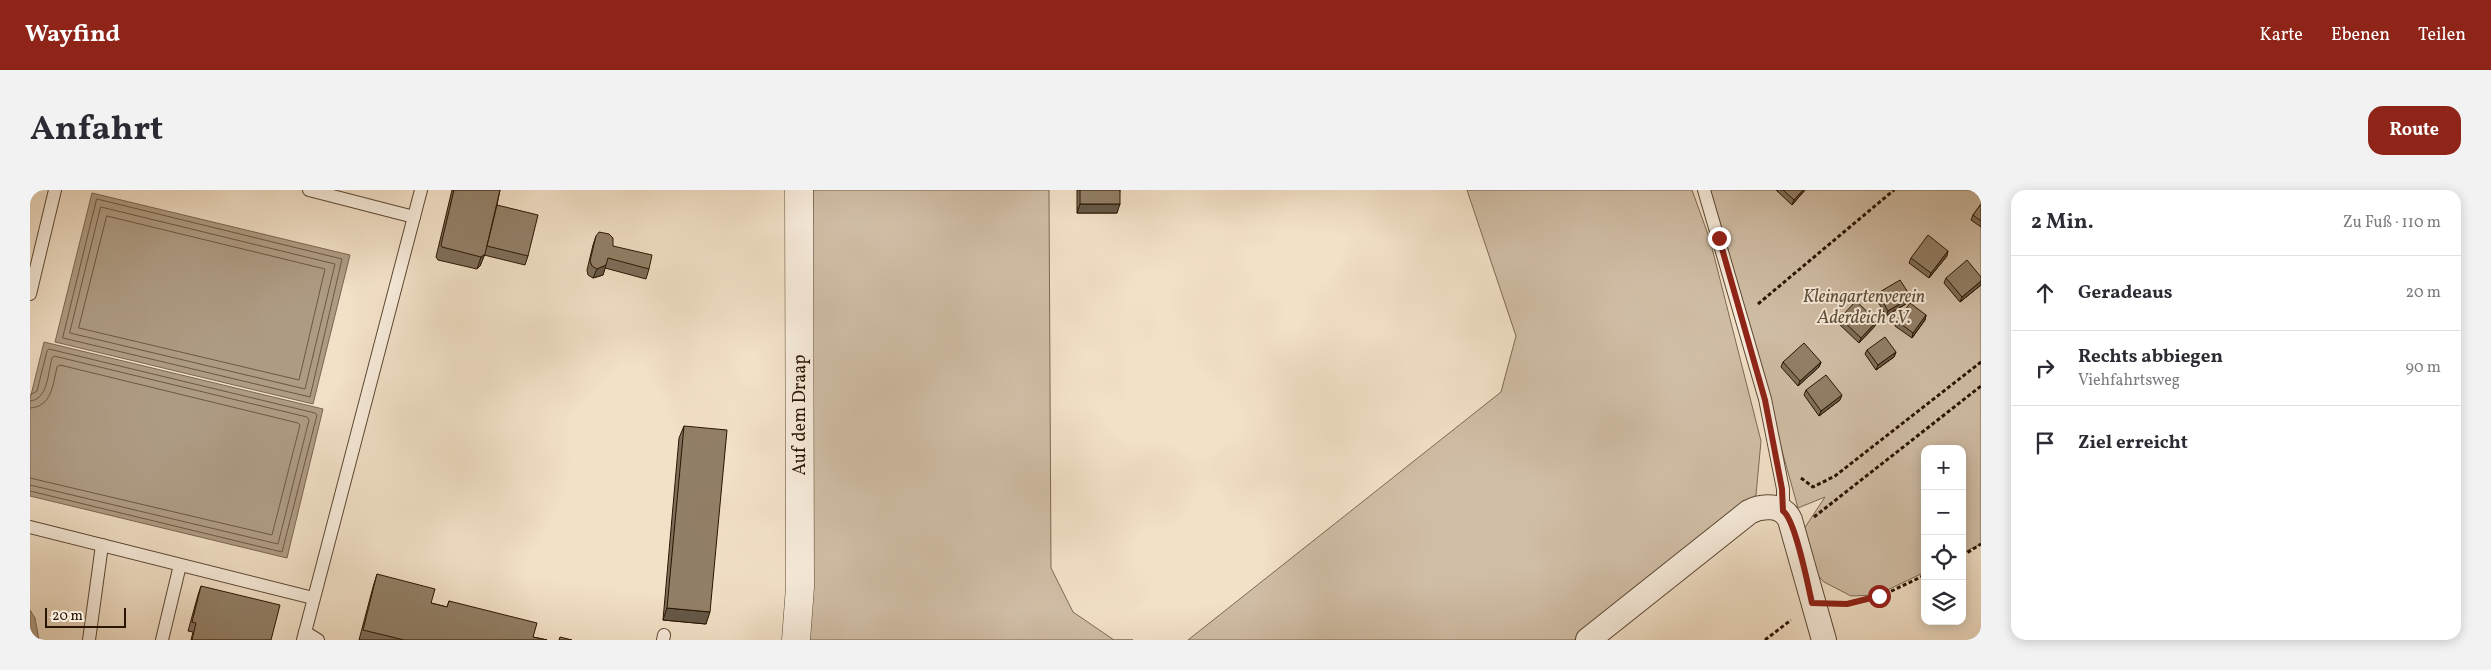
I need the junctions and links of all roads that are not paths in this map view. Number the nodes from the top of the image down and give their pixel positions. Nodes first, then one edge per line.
1 (55, 190) edge
2 (308, 190) edge
3 (421, 190) edge
4 (799, 190) edge
5 (1704, 190) edge
6 (414, 217) junction
7 (30, 294) edge
8 (1783, 511) junction
9 (30, 527) edge
10 (102, 545) junction
11 (180, 565) junction
12 (313, 598) junction
13 (304, 636) edge
14 (89, 640) edge
15 (162, 640) edge
16 (318, 640) edge
17 (796, 640) edge
18 (1588, 640) edge
19 (1824, 640) edge

1 - 7 lane
2 - 6 lane
3 - 6 lane
4 - 17 street, Auf dem Draap
5 - 8 lane
6 - 12 lane
8 - 18 street
8 - 19 street
9 - 10 lane
10 - 11 lane
10 - 14 lane
11 - 12 lane
11 - 15 lane
12 - 13 lane
13 - 16 lane

